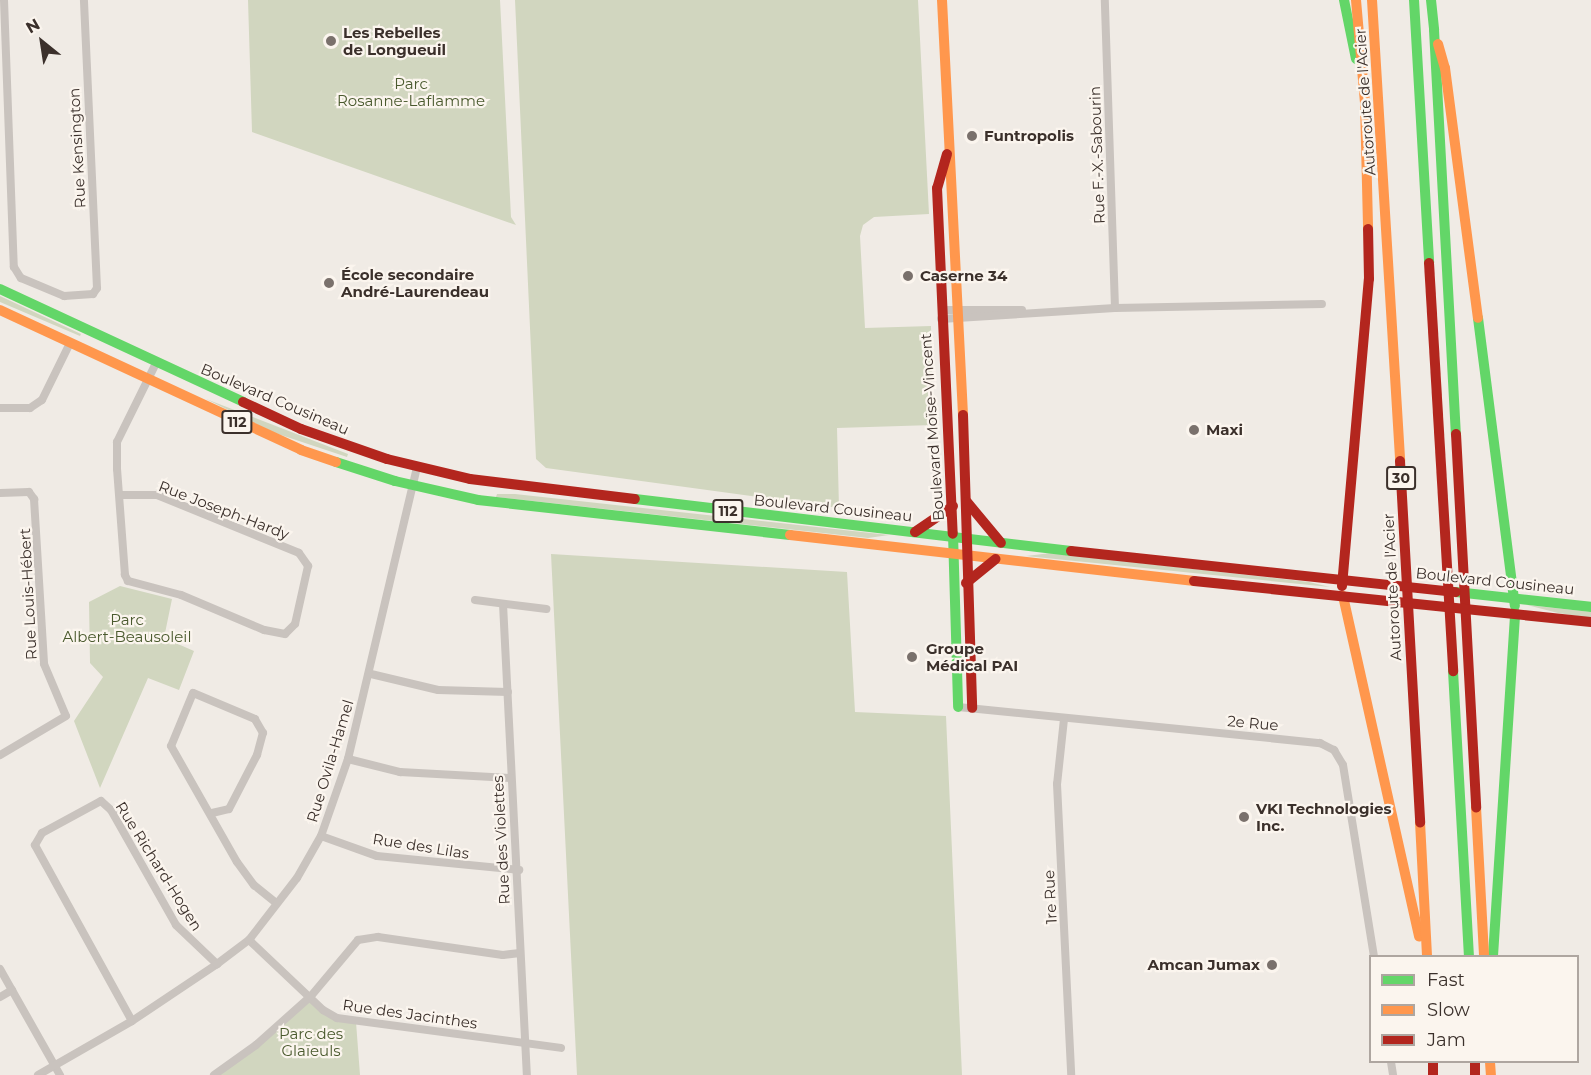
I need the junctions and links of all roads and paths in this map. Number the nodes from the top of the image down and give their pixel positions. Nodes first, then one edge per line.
1 (4, 0) edge
2 (84, 0) edge
3 (942, 0) edge
4 (1105, 0) edge
5 (1344, 0) edge
6 (1356, 0) edge
7 (1372, 0) edge
8 (1414, 0) edge
9 (1431, 0) edge
10 (1434, 30) junction
11 (1365, 103) junction
12 (949, 148) junction
13 (0, 289) edge
14 (1322, 304) dead end
15 (1115, 308) junction
16 (0, 310) edge
17 (942, 314) junction
18 (958, 314) junction
19 (70, 343) junction
20 (156, 363) junction
21 (148, 380) junction
22 (0, 408) edge
23 (417, 467) junction
24 (413, 486) junction
25 (0, 493) edge
26 (120, 495) junction
27 (967, 502) junction
28 (953, 506) junction
29 (915, 532) junction
30 (954, 538) junction
31 (966, 539) junction
32 (1001, 543) junction
33 (952, 554) junction
34 (965, 556) junction
35 (996, 559) junction
36 (1342, 580) junction
37 (966, 583) junction
38 (1343, 597) junction
39 (1515, 598) junction
40 (475, 600) dead end
41 (503, 604) junction
42 (1591, 607) edge
43 (546, 609) dead end
44 (1515, 614) junction
45 (1591, 622) edge
46 (371, 674) junction
47 (508, 692) junction
48 (958, 707) joint
49 (972, 708) junction
50 (1064, 719) junction
51 (0, 755) edge
52 (348, 759) junction
53 (511, 778) junction
54 (212, 813) junction
55 (321, 836) junction
56 (519, 870) junction
57 (276, 903) junction
58 (249, 940) junction
59 (520, 953) junction
60 (1374, 955) edge
61 (1425, 955) edge
62 (1425, 955) edge
63 (1469, 955) edge
64 (1484, 955) edge
65 (1493, 955) edge
66 (217, 964) junction
67 (0, 969) edge
68 (12, 990) junction
69 (311, 996) junction
70 (0, 997) edge
71 (132, 1021) junction
72 (524, 1042) junction
73 (561, 1048) dead end
74 (55, 1066) junction
75 (38, 1075) edge
76 (60, 1075) edge
77 (214, 1075) edge
78 (527, 1075) edge
79 (1071, 1075) edge

1 - 2 street, Rue Kensington
3 - 12 main road, Boulevard Moïse-Vincent
4 - 15 street, Rue F.-X.-Sabourin
5 - 11 main road
6 - 11 main road
7 - 61 main road, Autoroute de l'Acier / 30
8 - 63 main road
9 - 10 main road
10 - 39 main road
10 - 64 main road
11 - 36 main road
12 - 17 main road, Boulevard Moïse-Vincent
12 - 18 main road, Boulevard Moïse-Vincent
13 - 20 main road, Boulevard Cousineau / 112
14 - 15 street
15 - 18 street
16 - 19 main road, Boulevard Cousineau / 112
17 - 18 street
17 - 28 main road, Boulevard Moïse-Vincent
18 - 27 main road, Boulevard Moïse-Vincent
19 - 21 main road, Boulevard Cousineau / 112
19 - 22 street
20 - 21 street, Rue Joseph-Hardy
20 - 23 main road, Boulevard Cousineau / 112
21 - 24 main road, Boulevard Cousineau / 112
21 - 26 street, Rue Joseph-Hardy
23 - 24 street, Rue Ovila-Hamel
23 - 29 main road, Boulevard Cousineau / 112
24 - 33 main road, Boulevard Cousineau / 112
24 - 46 street, Rue Ovila-Hamel
25 - 51 street, Rue Louis-Hébert
26 - 26 street, Rue Joseph-Hardy
27 - 31 main road, Boulevard Moïse-Vincent
27 - 32 main road
28 - 29 main road
28 - 30 main road, Boulevard Moïse-Vincent
29 - 30 main road, Boulevard Cousineau / 112
30 - 31 main road, Boulevard Cousineau / 112
30 - 33 main road, Boulevard Moïse-Vincent
31 - 32 main road, Boulevard Cousineau / 112
31 - 34 main road, Boulevard Moïse-Vincent
32 - 36 main road, Boulevard Cousineau / 112
33 - 34 main road, Boulevard Cousineau / 112
33 - 48 main road, Boulevard Moïse-Vincent
34 - 35 main road, Boulevard Cousineau / 112
34 - 37 main road, Boulevard Moïse-Vincent
35 - 37 main road
35 - 38 main road, Boulevard Cousineau / 112
36 - 38 main road
36 - 39 main road, Boulevard Cousineau / 112
37 - 49 main road, Boulevard Moïse-Vincent
38 - 44 main road, Boulevard Cousineau / 112
38 - 62 main road
39 - 42 main road, Boulevard Cousineau / 112
39 - 44 main road
40 - 41 street
41 - 43 street
41 - 47 street, Rue des Violettes
44 - 45 main road, Boulevard Cousineau / 112
44 - 65 main road
46 - 47 street
46 - 52 street, Rue Ovila-Hamel
47 - 53 street, Rue des Violettes
48 - 49 street, 2e Rue
49 - 50 street, 2e Rue
50 - 60 street, 2e Rue
50 - 79 street, 1re Rue
52 - 53 street
52 - 55 street, Rue Ovila-Hamel
53 - 56 street, Rue des Violettes
54 - 54 street
54 - 57 street
55 - 56 street, Rue des Lilas
55 - 57 street, Rue Ovila-Hamel
56 - 59 street, Rue des Violettes
57 - 58 street, Rue Ovila-Hamel
58 - 66 street, Rue Ovila-Hamel
58 - 69 street, Rue des Jacinthes
59 - 69 street
59 - 72 street, Rue des Violettes
66 - 71 street, Rue Ovila-Hamel
66 - 71 street, Rue Richard-Hogen
67 - 68 street
68 - 70 street
68 - 74 street
69 - 72 street, Rue des Jacinthes
69 - 77 street
71 - 74 street, Rue Ovila-Hamel
72 - 73 street, Rue des Jacinthes
72 - 78 street, Rue des Violettes
74 - 75 street, Rue Ovila-Hamel
74 - 76 street

